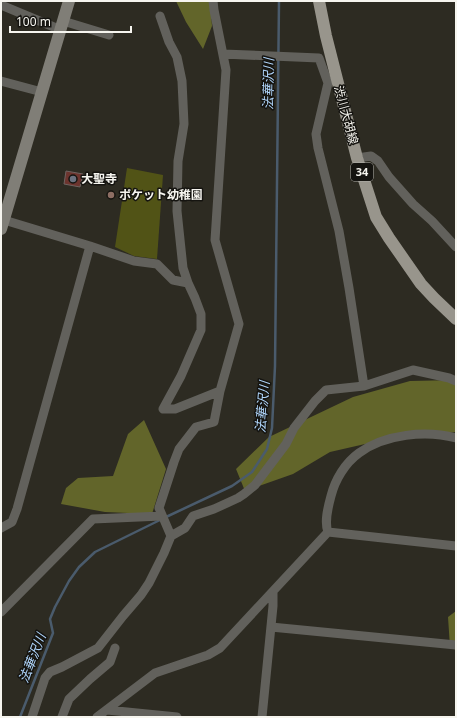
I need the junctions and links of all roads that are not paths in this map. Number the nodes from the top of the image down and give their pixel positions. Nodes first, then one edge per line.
1 (69, 1) edge
2 (213, 1) edge
3 (319, 1) edge
4 (1, 5) edge
5 (160, 16) dead end
6 (62, 25) junction
7 (109, 35) dead end
8 (223, 54) junction
9 (1, 81) edge
10 (333, 82) junction
11 (42, 92) junction
12 (357, 158) junction
13 (2, 226) edge
14 (90, 246) junction
15 (456, 247) edge
16 (188, 283) junction
17 (456, 318) edge
18 (456, 381) edge
19 (364, 386) junction
20 (220, 391) junction
21 (456, 438) edge
22 (162, 516) junction
23 (1, 528) edge
24 (328, 532) junction
25 (171, 536) junction
26 (456, 546) edge
27 (273, 592) junction
28 (4, 609) edge
29 (1, 618) edge
30 (271, 627) junction
31 (456, 645) edge
32 (115, 648) dead end
33 (107, 710) junction
34 (32, 717) edge
35 (62, 717) edge
36 (97, 717) edge
37 (177, 717) edge
38 (262, 717) edge

1 - 6 street
2 - 8 street
3 - 10 main road, 渋川大胡線 / 34
4 - 6 street
5 - 16 street
6 - 7 street
6 - 11 street
8 - 10 street
8 - 20 street
9 - 11 street
10 - 12 main road, 渋川大胡線 / 34
10 - 19 street
11 - 13 street
12 - 15 street
12 - 17 main road, 渋川大胡線 / 34
13 - 14 street
14 - 16 street
14 - 23 street
16 - 20 street
18 - 19 street
19 - 25 street
20 - 22 street
21 - 24 street
22 - 25 street
22 - 28 street
24 - 26 street
24 - 27 street
25 - 34 street
27 - 30 street
27 - 33 street
28 - 29 street
30 - 31 street
30 - 38 street
32 - 35 street
33 - 36 street
33 - 37 street

